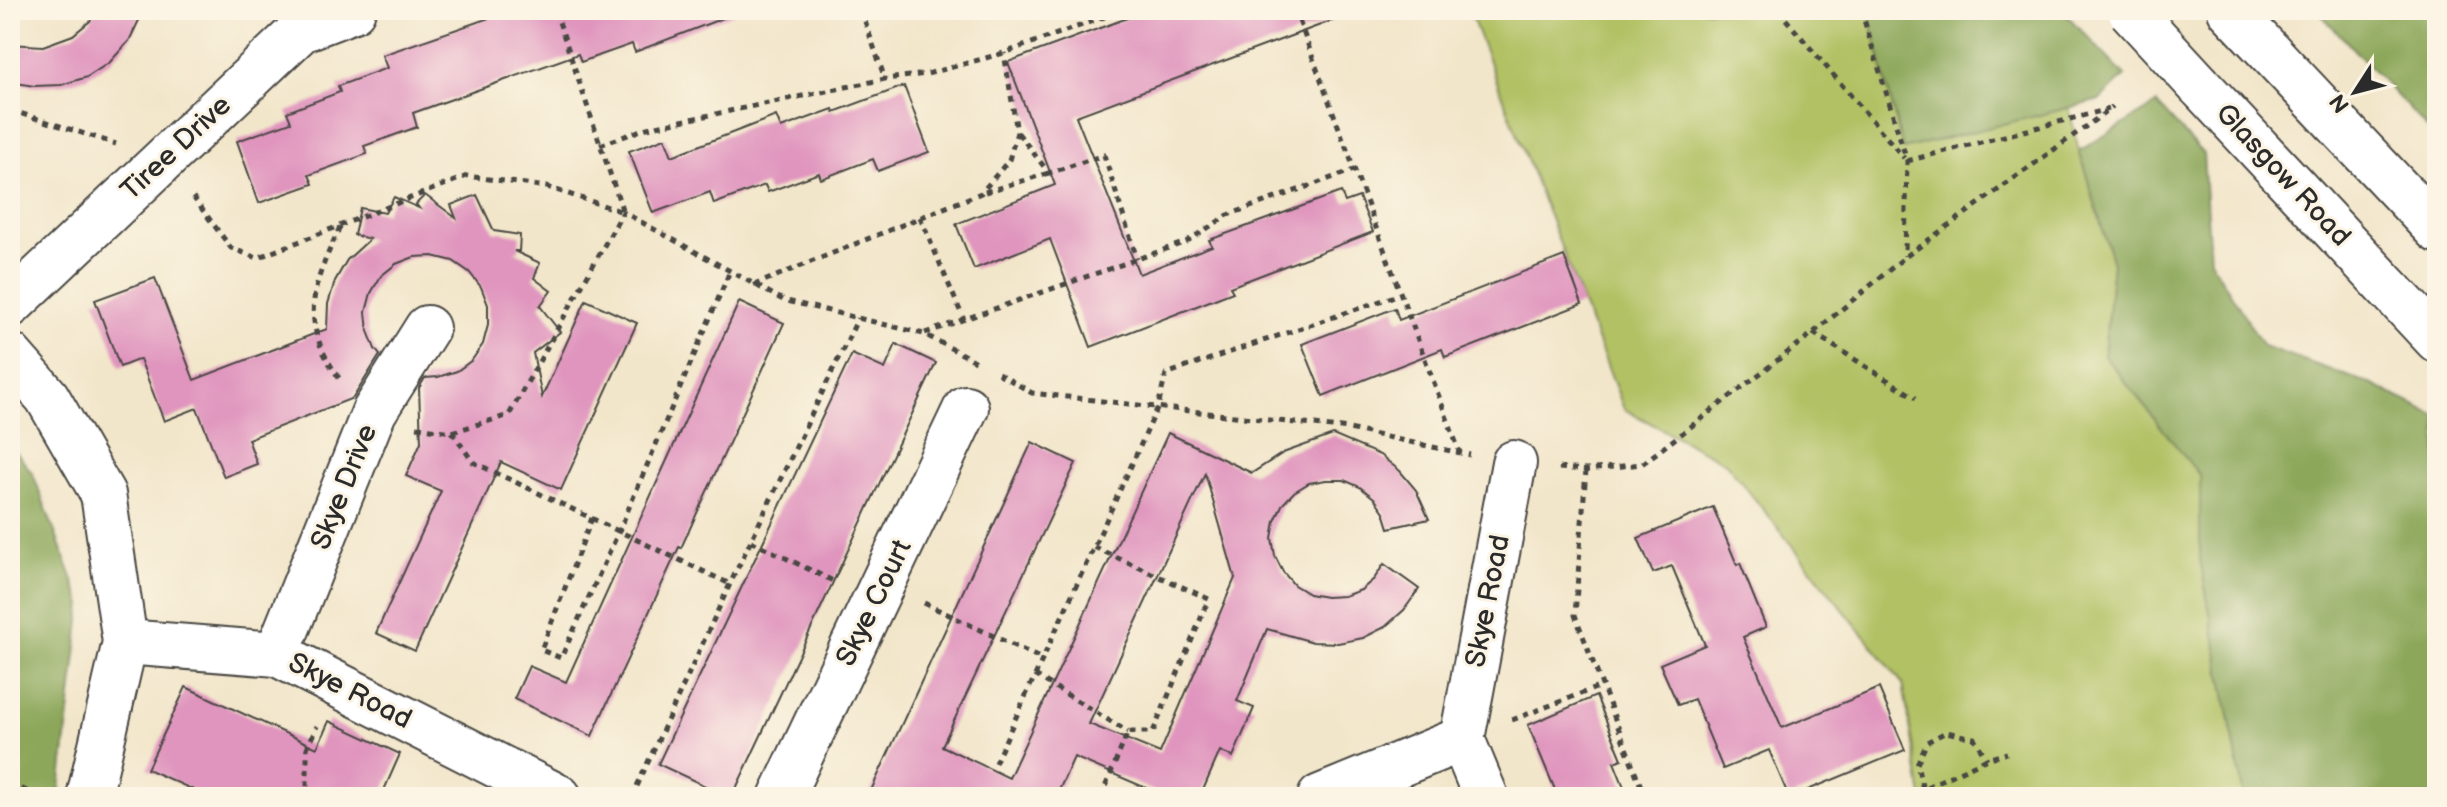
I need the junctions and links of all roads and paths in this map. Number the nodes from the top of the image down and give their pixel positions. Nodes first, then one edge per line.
1 (353, 10) edge
2 (555, 10) edge
3 (861, 10) edge
4 (1124, 10) edge
5 (1295, 10) edge
6 (1778, 10) edge
7 (1861, 10) edge
8 (2130, 10) edge
9 (2230, 10) edge
10 (297, 20) edge
11 (1004, 53) junction
12 (885, 79) junction
13 (10, 110) edge
14 (1017, 132) junction
15 (600, 145) junction
16 (164, 159) junction
17 (1907, 161) junction
18 (1354, 170) junction
19 (1049, 173) junction
20 (981, 193) junction
21 (623, 212) junction
22 (920, 217) junction
23 (341, 225) junction
24 (2437, 230) edge
25 (1905, 257) junction
26 (1137, 259) junction
27 (730, 271) junction
28 (754, 285) junction
29 (1401, 294) junction
30 (10, 305) edge
31 (858, 318) junction
32 (964, 320) junction
33 (427, 328) dead end
34 (1813, 333) junction
35 (924, 334) junction
36 (2437, 340) edge
37 (10, 355) edge
38 (976, 361) dead end
39 (989, 368) dead end
40 (1916, 398) dead end
41 (1158, 407) junction
42 (966, 408) dead end
43 (374, 412) junction
44 (452, 432) junction
45 (1460, 453) junction
46 (1514, 463) junction
47 (1586, 470) junction
48 (592, 518) junction
49 (619, 531) junction
50 (751, 541) junction
51 (1094, 547) junction
52 (730, 584) junction
53 (880, 593) junction
54 (125, 642) junction
55 (277, 654) junction
56 (1042, 659) junction
57 (1035, 675) junction
58 (337, 684) junction
59 (1601, 686) junction
60 (1128, 732) junction
61 (1462, 739) junction
62 (2007, 753) dead end
63 (1987, 759) junction
64 (995, 763) dead end
65 (10, 784) edge
66 (1923, 789) junction
67 (545, 794) edge
68 (42, 797) edge
69 (89, 797) edge
70 (302, 797) edge
71 (632, 797) edge
72 (781, 797) edge
73 (1101, 797) edge
74 (1320, 797) edge
75 (1486, 797) edge
76 (1645, 797) edge
77 (1905, 797) edge
78 (1929, 797) edge

1 - 10 street, Tiree Drive
2 - 15 path
3 - 12 path
4 - 11 path
5 - 18 path
6 - 17 path
7 - 17 path
8 - 36 street, Glasgow Road, bridge
9 - 24 street
10 - 16 street, Tiree Drive
11 - 12 path
11 - 14 path
12 - 15 path
13 - 16 path
14 - 19 path
14 - 20 path
15 - 21 path
16 - 23 path
16 - 30 street, Tiree Drive
17 - 25 path
17 - 25 path
18 - 26 path
18 - 29 path
19 - 20 path
19 - 26 path
20 - 22 path
21 - 23 path
21 - 27 path
21 - 44 path
22 - 28 path
22 - 32 path
23 - 43 path
25 - 34 path
26 - 32 path
27 - 28 path
27 - 49 path
28 - 31 path
29 - 41 path
29 - 45 path
31 - 35 path
31 - 50 path
32 - 35 path
33 - 43 street, Skye Drive
34 - 40 path
34 - 47 path
35 - 38 path
37 - 54 street
39 - 41 path
41 - 45 path
41 - 51 path
42 - 53 street, Skye Court
43 - 44 path
43 - 55 street, Skye Drive
44 - 48 path
45 - 46 path
46 - 47 path
46 - 61 street, Skye Road
47 - 59 path
48 - 49 path
48 - 49 path
49 - 52 path
50 - 52 path
50 - 53 path
51 - 56 path
51 - 60 path
52 - 71 path
53 - 56 path
53 - 72 street, Skye Court
54 - 55 street, Skye Road
54 - 69 street
55 - 58 street, Skye Road
56 - 57 path
57 - 60 path
57 - 64 path
58 - 67 street, Skye Road
58 - 70 path
59 - 61 path
59 - 76 path
60 - 73 path
61 - 74 street
61 - 75 street
62 - 63 path
63 - 66 path
63 - 66 path
65 - 68 path
66 - 77 path
66 - 78 path

